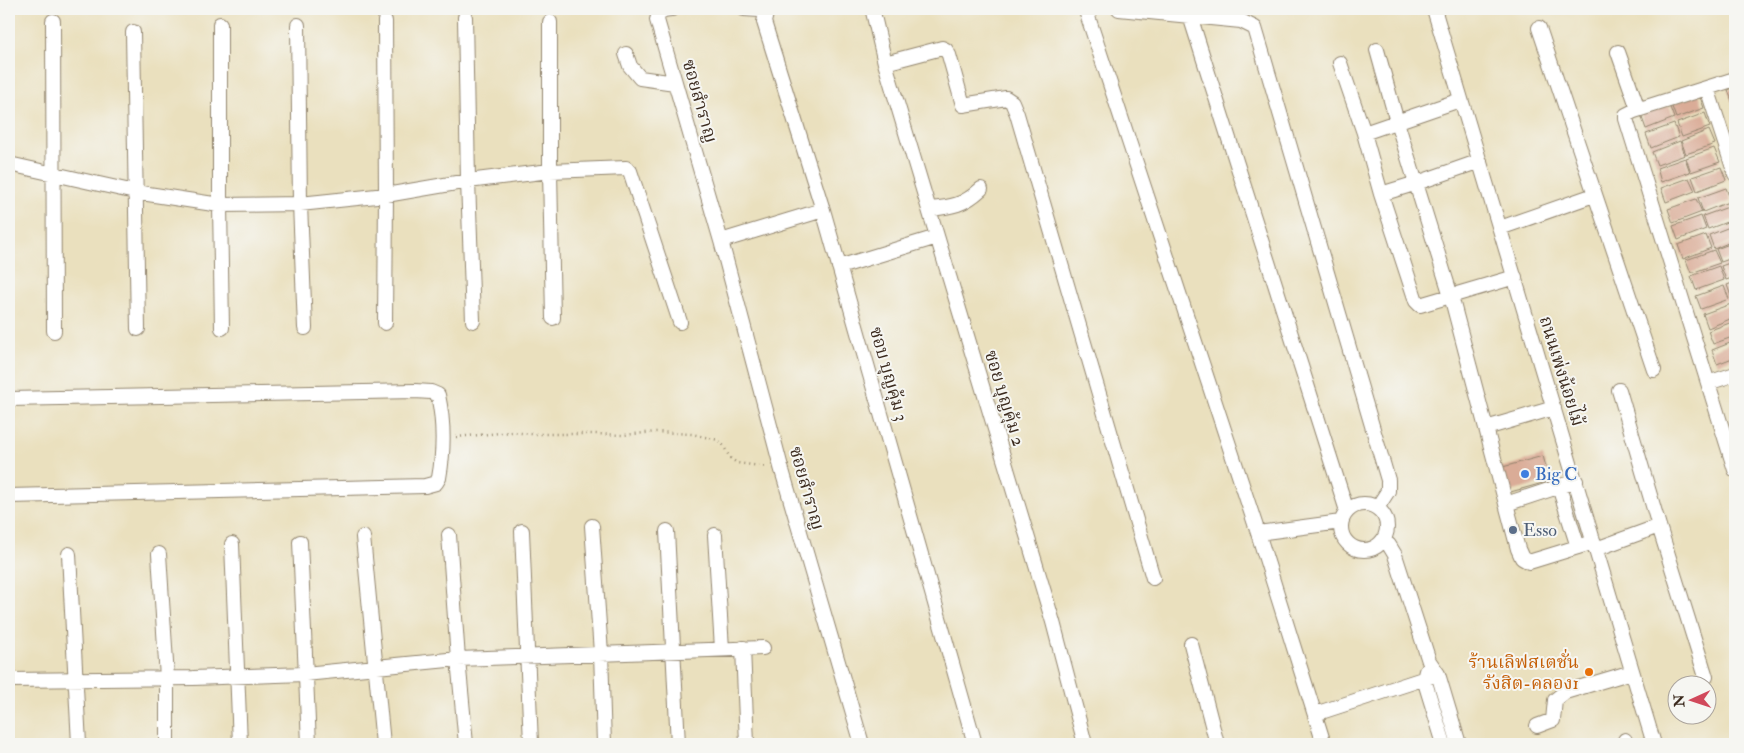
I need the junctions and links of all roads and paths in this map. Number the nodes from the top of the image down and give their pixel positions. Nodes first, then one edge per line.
1 (672, 9) edge
2 (744, 9) edge
3 (1090, 9) edge
4 (1119, 9) edge
5 (873, 12) dead end
6 (1435, 13) edge
7 (465, 16) dead end
8 (1190, 16) junction
9 (52, 21) dead end
10 (384, 21) dead end
11 (550, 22) dead end
12 (220, 24) dead end
13 (298, 25) dead end
14 (1539, 28) dead end
15 (133, 32) dead end
16 (1377, 50) dead end
17 (1618, 52) dead end
18 (626, 54) dead end
19 (885, 63) junction
20 (1340, 63) dead end
21 (1735, 79) edge
22 (675, 83) junction
23 (1707, 88) junction
24 (1460, 100) junction
25 (1638, 109) junction
26 (1397, 122) junction
27 (1364, 132) junction
28 (1480, 161) junction
29 (9, 164) edge
30 (550, 171) junction
31 (53, 174) junction
32 (1735, 174) edge
33 (468, 181) junction
34 (1417, 183) junction
35 (982, 189) dead end
36 (135, 192) junction
37 (1381, 194) junction
38 (386, 195) junction
39 (1594, 195) junction
40 (300, 204) junction
41 (220, 205) junction
42 (929, 209) junction
43 (823, 210) junction
44 (1500, 228) junction
45 (937, 237) junction
46 (721, 241) junction
47 (839, 267) junction
48 (1515, 277) junction
49 (1451, 296) junction
50 (553, 318) dead end
51 (473, 321) dead end
52 (680, 322) dead end
53 (385, 323) dead end
54 (222, 328) dead end
55 (305, 328) dead end
56 (138, 329) dead end
57 (54, 332) dead end
58 (1654, 370) dead end
59 (1735, 374) edge
60 (1708, 383) junction
61 (1619, 390) dead end
62 (9, 399) edge
63 (1554, 408) junction
64 (1486, 428) junction
65 (442, 438) junction
66 (781, 467) junction
67 (1735, 470) edge
68 (1576, 481) junction
69 (1559, 487) junction
70 (9, 496) edge
71 (1506, 504) junction
72 (1377, 508) junction
73 (1344, 516) junction
74 (592, 526) dead end
75 (1659, 526) junction
76 (522, 531) dead end
77 (667, 531) dead end
78 (1258, 533) junction
79 (449, 535) dead end
80 (715, 535) dead end
81 (364, 538) dead end
82 (1383, 541) junction
83 (300, 542) dead end
84 (232, 544) dead end
85 (1595, 545) junction
86 (1578, 547) junction
87 (69, 554) dead end
88 (159, 554) dead end
89 (1154, 578) dead end
90 (1191, 644) dead end
91 (722, 648) junction
92 (743, 648) junction
93 (763, 648) dead end
94 (673, 650) junction
95 (602, 653) junction
96 (528, 656) junction
97 (458, 660) junction
98 (376, 667) junction
99 (1632, 672) junction
100 (305, 674) junction
101 (236, 676) junction
102 (1706, 676) edge
103 (1431, 677) junction
104 (166, 678) junction
105 (9, 680) edge
106 (75, 680) junction
107 (1315, 714) junction
108 (1537, 726) dead end
109 (1082, 743) edge
110 (79, 744) edge
111 (167, 744) edge
112 (240, 744) edge
113 (309, 744) edge
114 (383, 744) edge
115 (466, 744) edge
116 (531, 744) edge
117 (604, 744) edge
118 (678, 744) edge
119 (747, 744) edge
120 (862, 744) edge
121 (976, 744) edge
122 (1216, 744) edge
123 (1324, 744) edge
124 (1444, 744) edge
125 (1459, 744) edge
126 (1654, 744) edge

1 - 22 street, ซอยสำราญ
2 - 43 street, ซอบ บุญคุ้ม 3
3 - 78 street
4 - 8 street
5 - 19 street, ซอย บุญคุ้ม 2
6 - 24 street, ถนนเพ่งน้อยไม้
7 - 33 street
8 - 72 street
8 - 73 street
9 - 31 street
10 - 38 street
11 - 30 street
12 - 41 street
13 - 40 street
14 - 39 street
15 - 36 street
16 - 26 street
17 - 25 street
18 - 22 street
19 - 42 street, ซอย บุญคุ้ม 2
19 - 89 street
20 - 27 street
21 - 23 street
22 - 46 street, ซอยสำราญ
23 - 25 street
23 - 32 street
24 - 26 street
24 - 28 street, ถนนเพ่งน้อยไม้
25 - 60 street
26 - 27 street
26 - 34 street
27 - 37 street
28 - 34 street
28 - 44 street, ถนนเพ่งน้อยไม้
29 - 31 street
30 - 33 street
30 - 50 street
30 - 52 street
31 - 36 street
31 - 57 street
33 - 38 street
33 - 51 street
34 - 37 street
34 - 49 street
35 - 42 street
36 - 41 street
36 - 56 street
37 - 49 street
38 - 40 street
38 - 53 street
39 - 44 street
39 - 58 street
40 - 41 street
40 - 55 street
41 - 54 street
42 - 45 street, ซอย บุญคุ้ม 2
43 - 46 street
43 - 47 street, ซอบ บุญคุ้ม 3
44 - 48 street, ถนนเพ่งน้อยไม้
45 - 47 street
45 - 109 street, ซอย บุญคุ้ม 2
46 - 66 street, ซอยสำราญ
47 - 121 street, ซอบ บุญคุ้ม 3
48 - 49 street
48 - 63 street, ถนนเพ่งน้อยไม้
49 - 64 street
59 - 60 street
60 - 67 street
61 - 75 street
62 - 65 street
63 - 64 street
63 - 68 street, ถนนเพ่งน้อยไม้
64 - 71 street
65 - 66 path
65 - 70 street
66 - 120 street, ซอยสำราญ
68 - 69 street
68 - 85 street, ถนนเพ่งน้อยไม้
69 - 71 street
69 - 86 street
71 - 86 street
72 - 73 street
72 - 82 street
73 - 78 street
73 - 82 street
74 - 95 street
75 - 85 street
75 - 102 street
76 - 96 street
77 - 94 street
78 - 107 street
79 - 97 street
80 - 91 street
81 - 98 street
82 - 103 street
83 - 100 street
84 - 101 street
85 - 86 street
85 - 99 street, ถนนเพ่งน้อยไม้
87 - 106 street
88 - 104 street
90 - 122 street
91 - 92 street
91 - 94 street
92 - 93 street
92 - 119 street
94 - 95 street
94 - 118 street
95 - 96 street
95 - 117 street
96 - 97 street
96 - 116 street
97 - 98 street
97 - 115 street
98 - 100 street
98 - 114 street
99 - 108 street
99 - 126 street, ถนนเพ่งน้อยไม้
100 - 101 street
100 - 113 street
101 - 104 street
101 - 112 street
103 - 107 street
103 - 124 street
103 - 125 street
104 - 106 street
104 - 111 street
105 - 106 street
106 - 110 street
107 - 123 street

